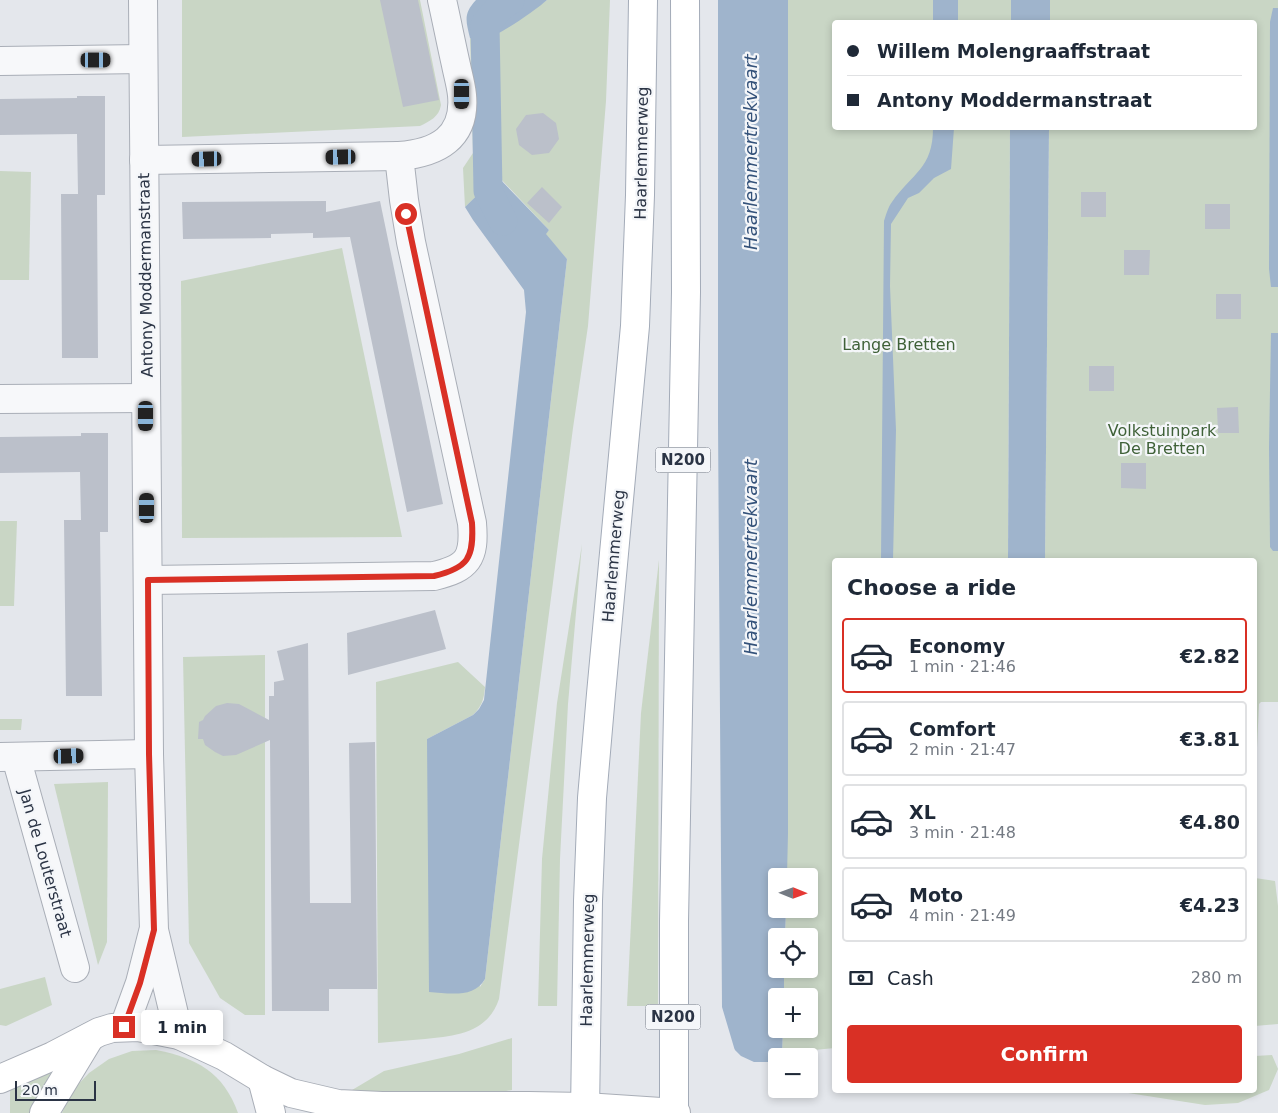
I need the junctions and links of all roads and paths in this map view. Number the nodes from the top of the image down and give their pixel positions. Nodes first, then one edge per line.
1 (143, 0) edge
2 (442, 0) edge
3 (643, 0) edge
4 (685, 0) edge
5 (144, 59) junction
6 (0, 61) edge
7 (399, 156) junction
8 (144, 160) junction
9 (146, 398) junction
10 (0, 400) edge
11 (148, 580) junction
12 (149, 754) junction
13 (8, 757) edge
14 (154, 930) junction
15 (75, 968) dead end
16 (124, 1027) junction
17 (179, 1035) junction
18 (91, 1036) junction
19 (0, 1079) edge
20 (262, 1079) junction
21 (585, 1110) edge
22 (44, 1113) edge
23 (271, 1113) edge
24 (675, 1113) edge

1 - 5 street, Antony Moddermanstraat
2 - 7 street, Antony Moddermanstraat
3 - 21 main road, Haarlemmerweg
4 - 24 main road, N200
5 - 6 street
5 - 8 street, Antony Moddermanstraat
7 - 8 street, Antony Moddermanstraat
7 - 11 street
8 - 9 street, Antony Moddermanstraat
9 - 10 street
9 - 11 street, Antony Moddermanstraat
11 - 12 street, Antony Moddermanstraat
12 - 13 street, Jan de Louterstraat
12 - 14 street, Antony Moddermanstraat
13 - 15 street, Jan de Louterstraat
14 - 16 street, Antony Moddermanstraat
14 - 17 street, Antony Moddermanstraat
16 - 17 main road
16 - 18 main road
17 - 20 main road
18 - 19 main road
18 - 22 main road
20 - 21 main road
20 - 23 main road
21 - 24 main road

